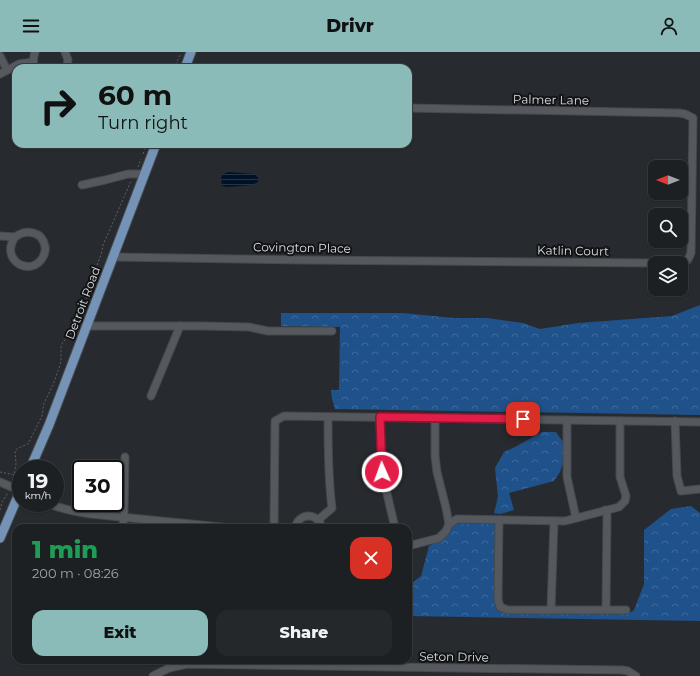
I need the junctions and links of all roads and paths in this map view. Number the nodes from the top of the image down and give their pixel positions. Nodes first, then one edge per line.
1 (36, 52) edge
2 (65, 52) edge
3 (191, 52) edge
4 (180, 55) dead end
5 (0, 56) edge
6 (34, 64) edge
7 (67, 64) edge
8 (176, 64) edge
9 (186, 64) edge
10 (12, 68) edge
11 (7, 70) junction
12 (0, 74) edge
13 (412, 108) edge
14 (145, 148) edge
15 (154, 148) edge
16 (134, 174) junction
17 (144, 174) junction
18 (82, 184) dead end
19 (0, 236) edge
20 (15, 237) junction
21 (113, 256) junction
22 (688, 259) edge
23 (490, 261) joint
24 (648, 263) edge
25 (87, 326) junction
26 (180, 326) junction
27 (332, 331) dead end
28 (151, 396) dead end
29 (328, 417) junction
30 (380, 417) junction
31 (435, 418) junction
32 (567, 420) junction
33 (620, 421) junction
34 (675, 421) junction
35 (700, 422) edge
36 (125, 457) dead end
37 (16, 460) edge
38 (34, 460) edge
39 (0, 472) edge
40 (12, 475) edge
41 (0, 482) edge
42 (12, 482) edge
43 (11, 486) junction
44 (700, 489) edge
45 (64, 508) edge
46 (0, 510) edge
47 (605, 510) junction
48 (12, 511) edge
49 (123, 517) junction
50 (576, 518) junction
51 (318, 520) junction
52 (499, 520) junction
53 (554, 521) junction
54 (123, 524) edge
55 (153, 524) edge
56 (274, 524) edge
57 (296, 524) edge
58 (320, 524) edge
59 (394, 524) edge
60 (449, 524) junction
61 (0, 538) edge
62 (412, 545) edge
63 (551, 610) junction
64 (606, 610) junction
65 (626, 610) dead end
66 (458, 672) edge
67 (153, 676) edge
68 (636, 676) edge

1 - 6 street
2 - 7 street
3 - 9 main road
4 - 8 path
5 - 11 street
10 - 11 street
11 - 12 street
13 - 22 street, Palmer Lane
14 - 16 path
15 - 17 main road, Detroit Road
16 - 17 street
16 - 18 street
16 - 37 path
17 - 21 main road, Detroit Road
19 - 20 street
20 - 20 street
21 - 23 street, Covington Place
21 - 25 main road, Detroit Road
23 - 24 street, Katlin Court
25 - 26 street
25 - 38 main road, Detroit Road
26 - 27 street
26 - 28 street
29 - 30 street
29 - 51 street
29 - 56 street
30 - 31 street
30 - 59 street
31 - 32 street
31 - 60 street
32 - 33 street
32 - 50 street
33 - 34 street
33 - 47 street
34 - 35 street
34 - 44 street
36 - 49 street
39 - 40 path
41 - 43 street
42 - 43 path
43 - 46 path
45 - 49 street
47 - 50 street
47 - 64 street
48 - 61 main road
49 - 54 street
49 - 55 street
50 - 53 street
51 - 57 street
51 - 58 street
52 - 53 street
52 - 60 street
52 - 63 street
53 - 63 street
60 - 62 street
63 - 64 street
64 - 65 street
66 - 67 street, Seton Drive
66 - 68 street, Seton Drive

